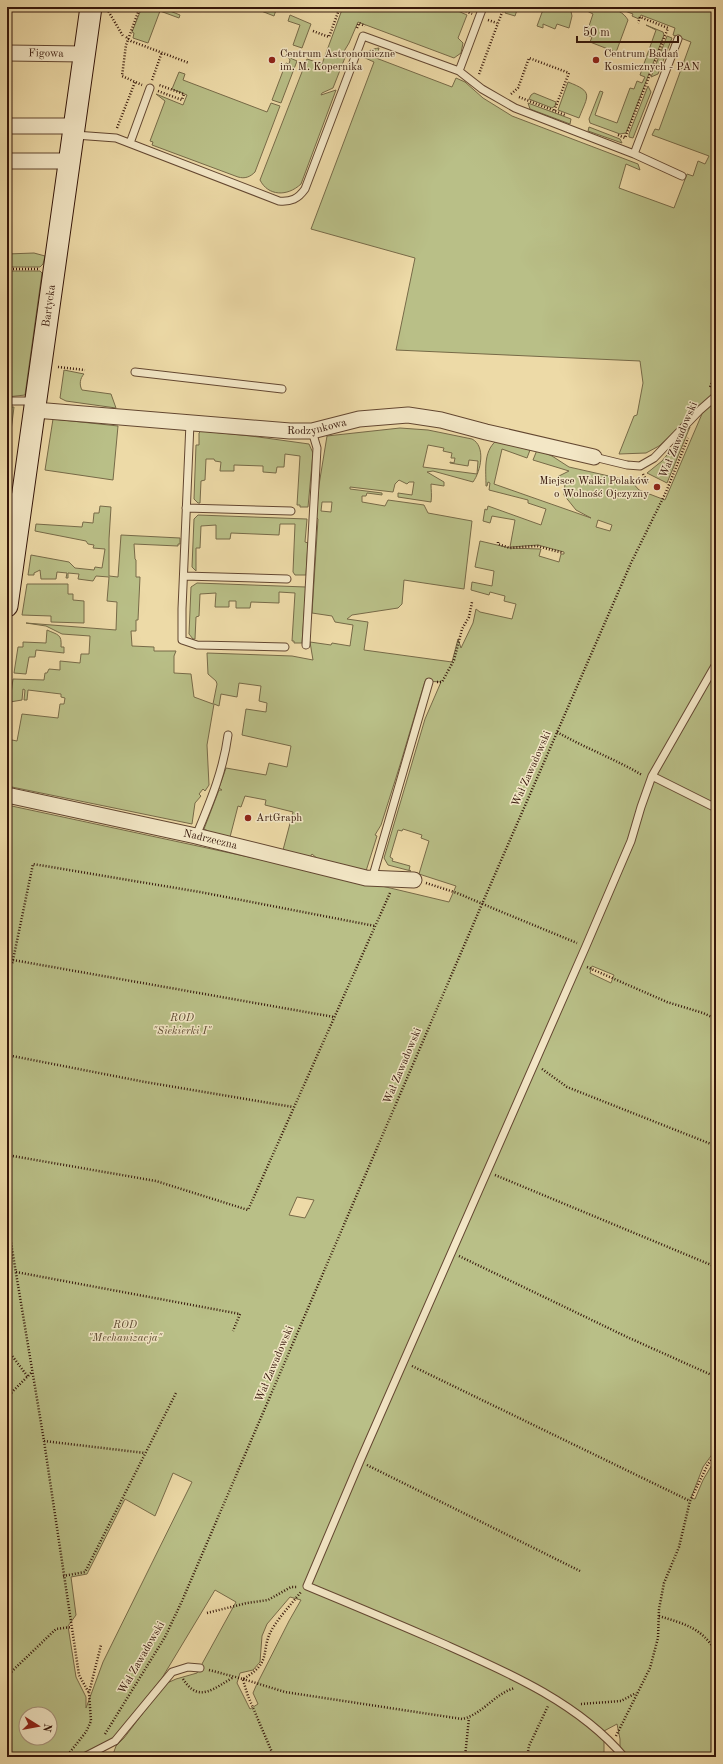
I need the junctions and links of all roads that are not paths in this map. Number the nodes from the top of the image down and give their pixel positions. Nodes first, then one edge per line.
1 (483, 7) edge
2 (90, 8) edge
3 (678, 39) dead end
4 (7, 53) edge
5 (84, 54) junction
6 (459, 71) junction
7 (150, 88) road end
8 (7, 126) edge
9 (74, 130) junction
10 (130, 143) junction
11 (634, 154) junction
12 (7, 161) edge
13 (69, 161) junction
14 (682, 176) dead end
15 (135, 372) dead end
16 (282, 389) dead end
17 (716, 396) edge
18 (7, 401) edge
19 (36, 405) junction
20 (190, 423) junction
21 (312, 431) junction
22 (594, 457) joint
23 (14, 501) edge
24 (186, 508) junction
25 (291, 511) dead end
26 (184, 576) junction
27 (287, 579) dead end
28 (7, 606) edge
29 (306, 646) dead end
30 (285, 647) dead end
31 (716, 664) edge
32 (429, 682) road end
33 (228, 735) dead end
34 (652, 778) junction
35 (7, 795) edge
36 (716, 808) edge
37 (196, 836) junction
38 (372, 879) junction
39 (414, 880) road end
40 (200, 1668) road end
41 (84, 1757) edge
42 (624, 1757) edge

1 - 6 lane
2 - 5 street, Bartycka
3 - 11 lane
4 - 5 street, Figowa
5 - 9 street, Bartycka
6 - 10 lane
6 - 11 lane
7 - 10 lane
8 - 9 street
9 - 10 lane
9 - 13 street, Bartycka
11 - 14 lane
12 - 13 street
13 - 19 street, Bartycka
15 - 16 lane
17 - 22 lane
18 - 19 lane
19 - 20 street, Rodzynkowa
19 - 23 street, Bartycka
20 - 21 street, Rodzynkowa
20 - 24 lane
21 - 22 street, Rodzynkowa
21 - 29 lane
23 - 28 street, Bartycka
24 - 25 lane
24 - 26 lane
26 - 27 lane
26 - 30 lane
31 - 34 lane
32 - 38 lane
33 - 37 lane
34 - 36 lane
34 - 42 lane
35 - 37 street, Nadrzeczna
37 - 38 street, Nadrzeczna
38 - 39 street, Nadrzeczna
40 - 41 lane

